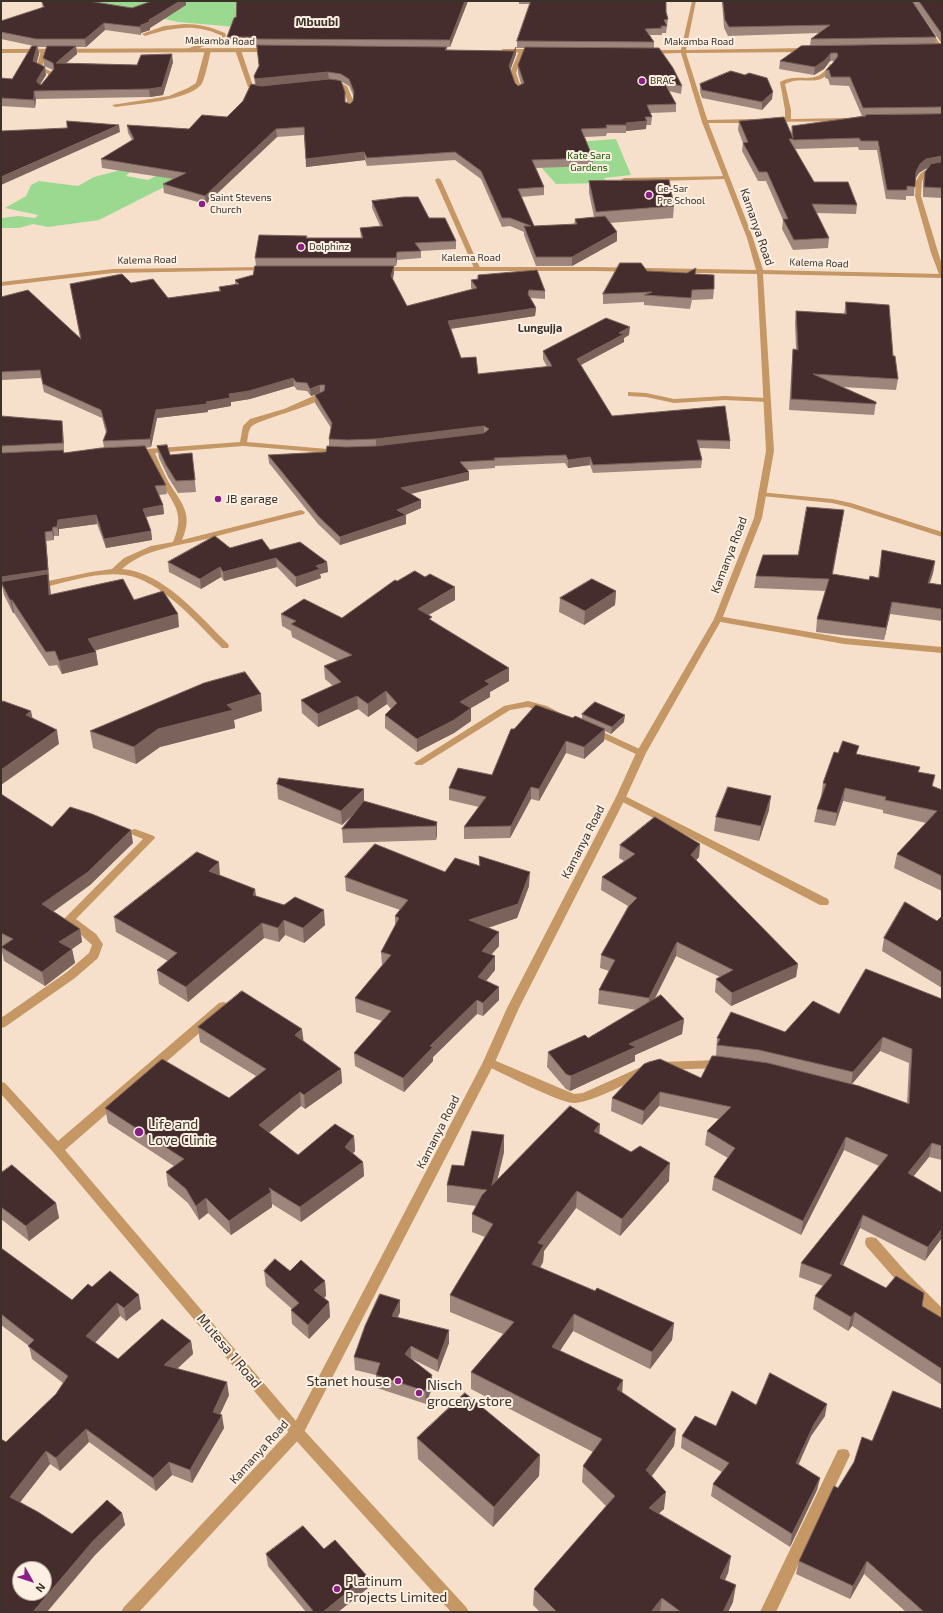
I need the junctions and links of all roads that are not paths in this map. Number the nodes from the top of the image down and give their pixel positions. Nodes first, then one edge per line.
1 (694, 1) edge
2 (923, 22) edge
3 (145, 34) edge
4 (191, 49) junction
5 (933, 49) edge
6 (941, 49) edge
7 (208, 50) junction
8 (238, 50) junction
9 (278, 50) edge
10 (816, 50) edge
11 (1, 51) edge
12 (44, 51) junction
13 (499, 51) edge
14 (522, 51) junction
15 (545, 51) edge
16 (644, 52) edge
17 (683, 52) junction
18 (833, 63) edge
19 (322, 84) edge
20 (269, 89) edge
21 (42, 90) edge
22 (519, 90) edge
23 (115, 105) dead end
24 (349, 109) edge
25 (856, 120) edge
26 (758, 121) edge
27 (765, 121) edge
28 (788, 121) junction
29 (705, 122) junction
30 (942, 168) edge
31 (726, 177) junction
32 (438, 180) dead end
33 (624, 180) edge
34 (477, 268) junction
35 (273, 269) edge
36 (375, 269) edge
37 (760, 272) junction
38 (942, 275) edge
39 (1, 284) edge
40 (631, 394) dead end
41 (321, 396) edge
42 (767, 400) junction
43 (243, 444) junction
44 (150, 451) junction
45 (127, 452) edge
46 (347, 452) edge
47 (762, 494) junction
48 (301, 512) dead end
49 (942, 535) edge
50 (176, 544) junction
51 (114, 572) junction
52 (29, 587) edge
53 (718, 619) junction
54 (225, 646) dead end
55 (942, 650) edge
56 (565, 718) edge
57 (585, 727) edge
58 (641, 753) junction
59 (419, 763) dead end
60 (621, 797) junction
61 (136, 832) dead end
62 (824, 902) dead end
63 (223, 1006) edge
64 (1, 1024) edge
65 (489, 1062) junction
66 (730, 1066) edge
67 (1, 1086) edge
68 (57, 1149) junction
69 (871, 1242) dead end
70 (942, 1317) edge
71 (297, 1432) junction
72 (843, 1455) dead end
73 (129, 1612) edge
74 (461, 1612) edge
75 (768, 1612) edge

1 - 17 street, Kamanya Road
2 - 6 street
3 - 4 street
4 - 7 street, Makamba Road
4 - 12 street, Makamba Road
5 - 6 street
7 - 8 street, Makamba Road
7 - 23 street
8 - 9 street, Makamba Road
8 - 20 street
10 - 17 street, Makamba Road
11 - 12 street, Makamba Road
12 - 21 street
13 - 14 street
14 - 15 street
14 - 22 street
16 - 17 street, Makamba Road
17 - 29 street, Kamanya Road
18 - 28 street
19 - 24 street
25 - 28 street
26 - 29 street
27 - 28 street
29 - 31 street, Kamanya Road
30 - 38 street
31 - 33 street
31 - 37 street, Kamanya Road
32 - 34 street
34 - 36 street, Kalema Road
34 - 37 street, Kalema Road
35 - 39 street, Kalema Road
37 - 38 street, Kalema Road
37 - 42 street, Kamanya Road
40 - 42 street
41 - 43 street
42 - 47 street, Kamanya Road
43 - 44 street
43 - 46 street
44 - 45 street
44 - 50 street
47 - 49 street
47 - 53 street, Kamanya Road
48 - 50 street
50 - 51 street
51 - 52 street
51 - 54 street
53 - 55 street
53 - 58 street, Kamanya Road
56 - 59 street
57 - 58 street
58 - 60 street, Kamanya Road
60 - 62 street
60 - 65 street, Kamanya Road
61 - 64 street
63 - 68 street
65 - 66 street
65 - 71 street, Kamanya Road
67 - 68 street, Mutesa 1 Road
68 - 71 street, Mutesa 1 Road
69 - 70 street
71 - 73 street, Kamanya Road
71 - 74 street, Mutesa 1 Road
72 - 75 street

